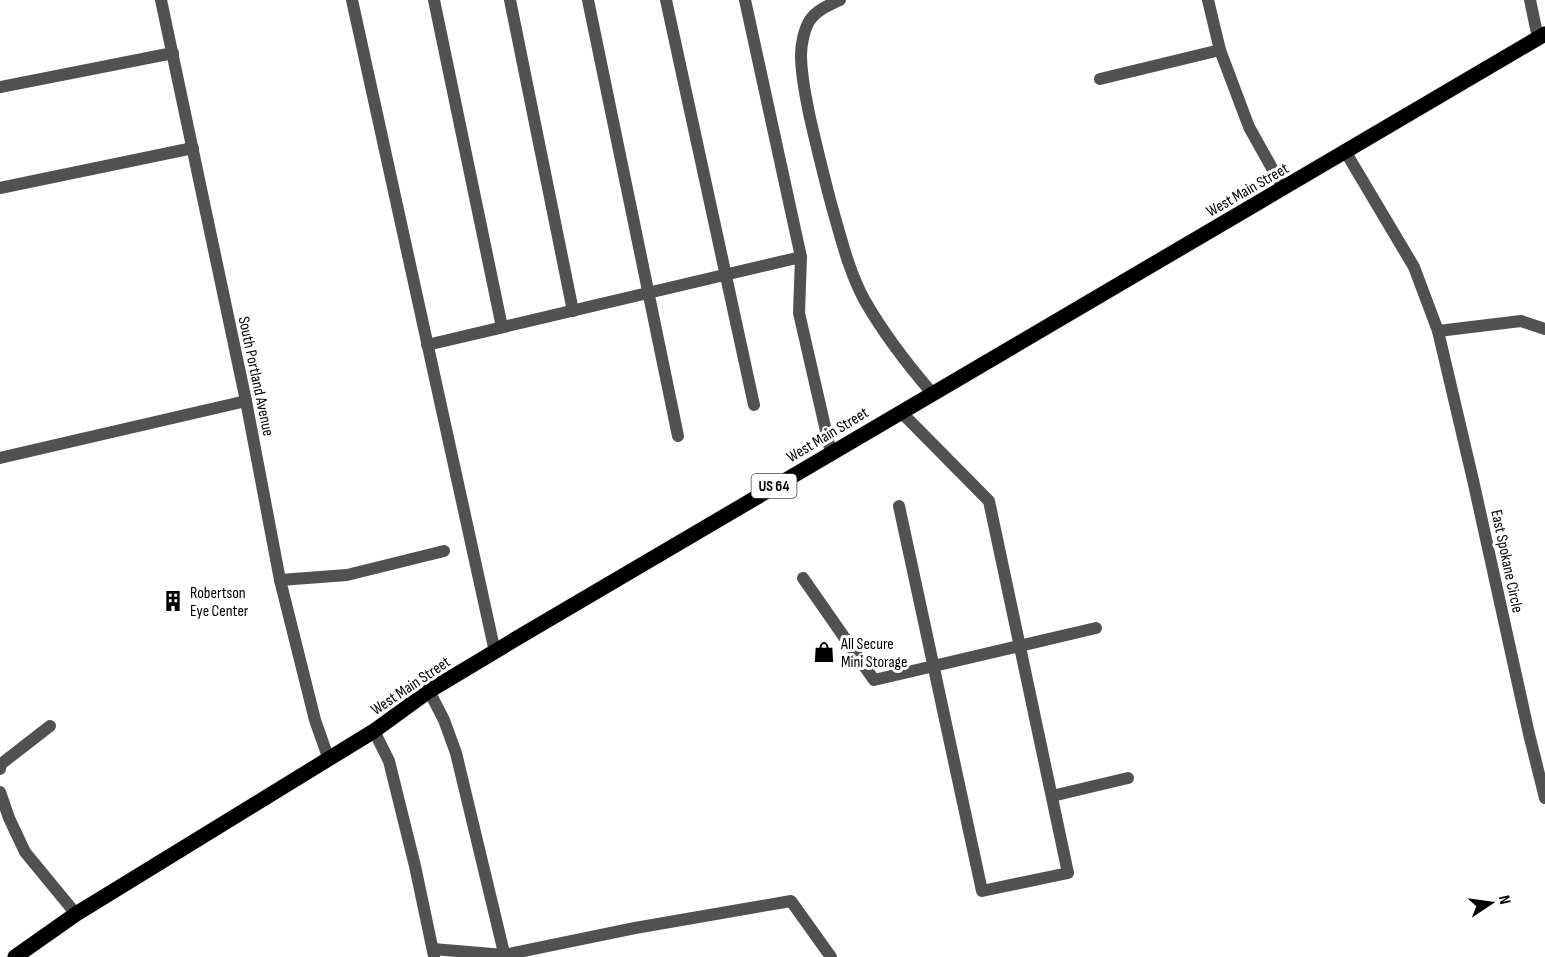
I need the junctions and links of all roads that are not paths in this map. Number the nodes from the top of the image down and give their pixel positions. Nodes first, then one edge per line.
1 (161, 0) edge
2 (352, 0) edge
3 (434, 0) edge
4 (510, 0) edge
5 (588, 0) edge
6 (666, 0) edge
7 (745, 0) edge
8 (840, 0) edge
9 (1208, 0) edge
10 (1530, 0) edge
11 (1542, 36) edge
12 (1220, 50) junction
13 (172, 53) junction
14 (1100, 79) dead end
15 (0, 87) edge
16 (193, 148) junction
17 (1345, 151) junction
18 (0, 188) edge
19 (1283, 188) junction
20 (801, 257) junction
21 (726, 275) junction
22 (649, 293) junction
23 (573, 311) junction
24 (502, 327) junction
25 (1545, 329) edge
26 (1438, 331) junction
27 (428, 345) junction
28 (932, 393) junction
29 (246, 401) junction
30 (754, 405) dead end
31 (901, 411) junction
32 (678, 436) dead end
33 (831, 453) junction
34 (0, 458) edge
35 (899, 506) dead end
36 (444, 550) dead end
37 (803, 578) dead end
38 (280, 580) junction
39 (1096, 628) dead end
40 (1020, 646) junction
41 (495, 651) junction
42 (934, 666) junction
43 (429, 691) junction
44 (50, 726) dead end
45 (374, 731) junction
46 (328, 758) junction
47 (0, 769) edge
48 (1128, 778) dead end
49 (0, 792) edge
50 (1052, 796) junction
51 (1545, 798) edge
52 (76, 914) junction
53 (434, 953) edge
54 (505, 956) edge
55 (15, 957) edge
56 (831, 957) edge

1 - 13 street, South Portland Avenue
2 - 27 street
3 - 24 street
4 - 23 street
5 - 22 street
6 - 21 street
7 - 20 street
8 - 28 street
9 - 12 street
10 - 11 street
11 - 17 main road, West Main Street / US 64
12 - 14 street
12 - 19 street
13 - 15 street
13 - 16 street, South Portland Avenue
16 - 18 street
16 - 29 street, South Portland Avenue
17 - 19 main road, West Main Street / US 64
17 - 26 street, East Spokane Circle
19 - 28 main road, West Main Street / US 64
20 - 21 street
20 - 33 street
21 - 22 street
21 - 30 street
22 - 23 street
22 - 32 street
23 - 24 street
24 - 27 street
25 - 26 street
26 - 51 street, East Spokane Circle
27 - 41 street
28 - 31 main road, West Main Street / US 64
29 - 34 street
29 - 38 street, South Portland Avenue
31 - 33 main road, West Main Street / US 64
31 - 40 street
33 - 41 main road, West Main Street / US 64
35 - 42 street
36 - 38 street
37 - 42 street
38 - 46 street, South Portland Avenue
39 - 40 street
40 - 42 street
40 - 50 street
41 - 43 main road, West Main Street / US 64
42 - 50 street
43 - 45 main road, West Main Street / US 64
43 - 54 street
44 - 47 street
45 - 46 main road, West Main Street / US 64
45 - 53 street
46 - 52 main road, West Main Street / US 64
48 - 50 street
49 - 52 street
52 - 55 main road, West Main Street / US 64
53 - 54 street
54 - 56 street

